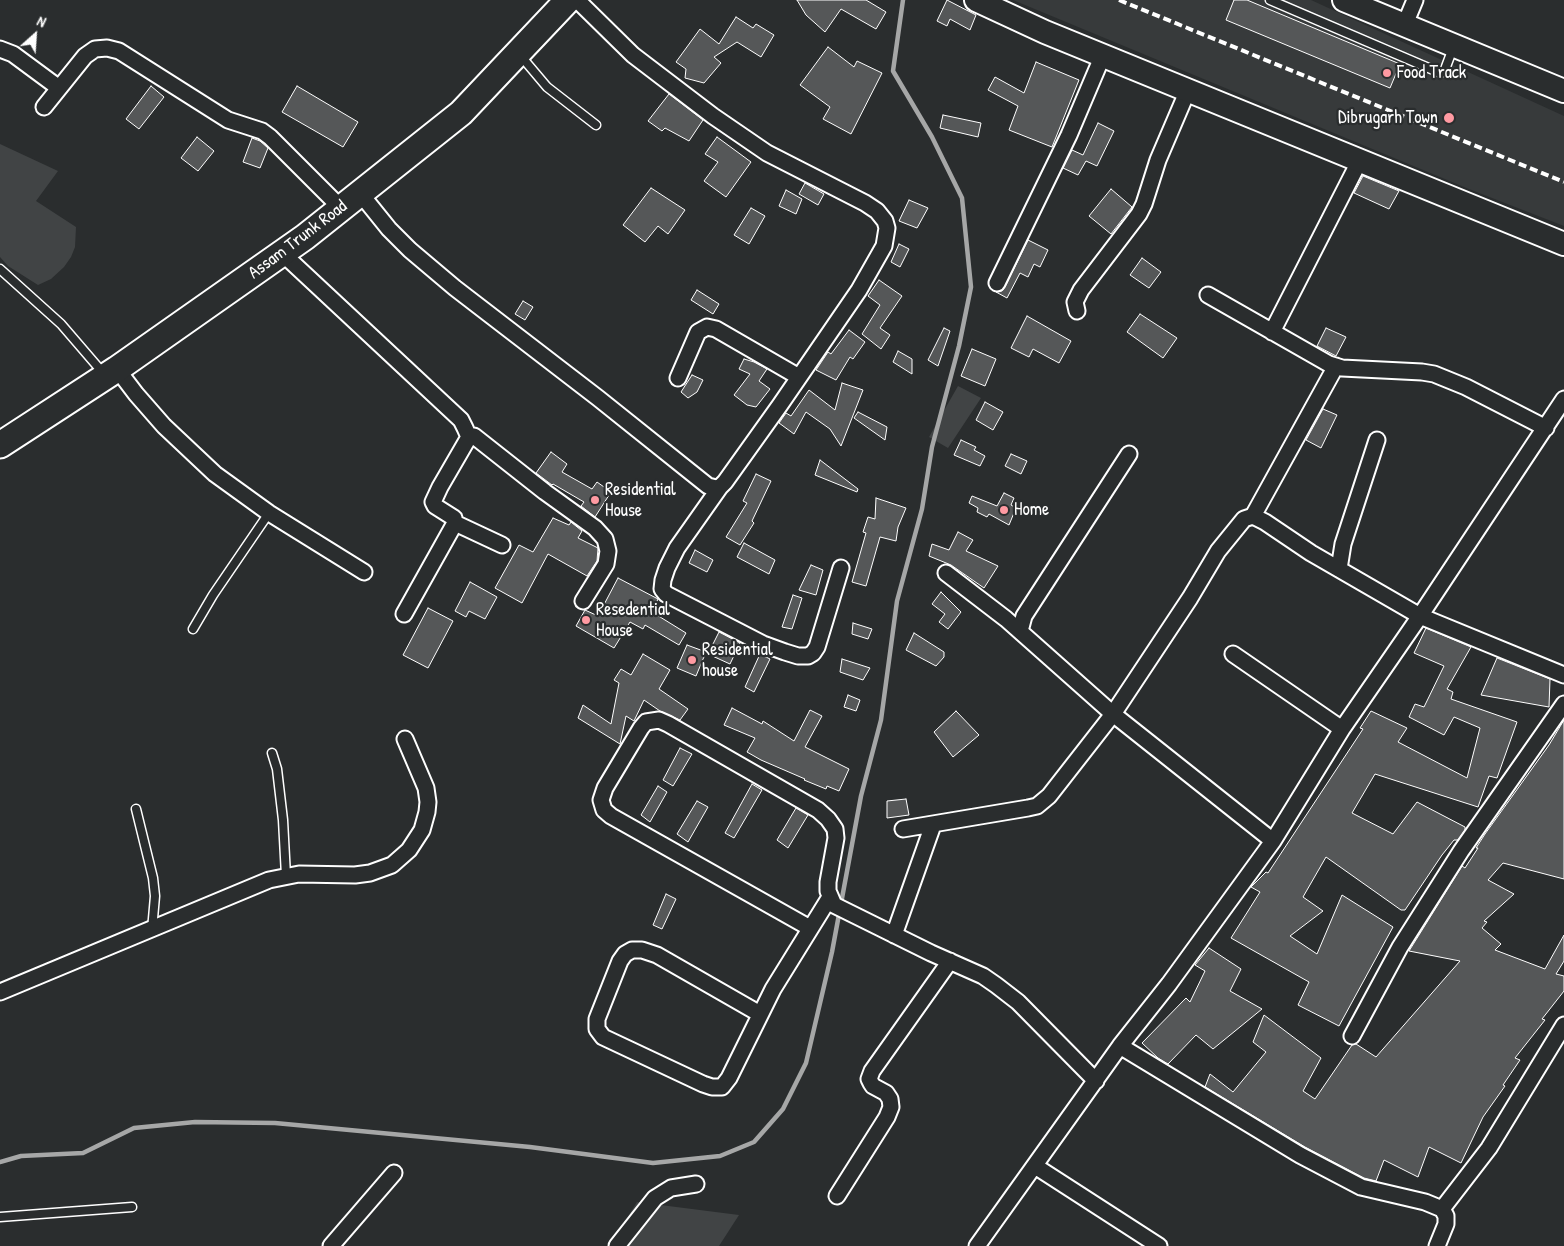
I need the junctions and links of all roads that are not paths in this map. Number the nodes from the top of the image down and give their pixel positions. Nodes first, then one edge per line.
1 (568, 0) edge
2 (577, 0) edge
3 (976, 0) edge
4 (1270, 0) edge
5 (1344, 0) edge
6 (1415, 0) edge
7 (1405, 24) junction
8 (1454, 45) junction
9 (0, 49) edge
10 (518, 54) junction
11 (1103, 55) junction
12 (59, 88) junction
13 (1188, 90) junction
14 (1564, 91) edge
15 (44, 107) dead end
16 (596, 125) dead end
17 (1360, 160) junction
18 (360, 193) junction
19 (341, 208) junction
20 (1564, 244) edge
21 (282, 253) junction
22 (0, 269) edge
23 (997, 283) dead end
24 (1208, 295) dead end
25 (1076, 311) dead end
26 (1272, 332) junction
27 (1336, 366) junction
28 (111, 372) junction
29 (799, 377) junction
30 (678, 378) dead end
31 (1564, 399) edge
32 (1546, 428) junction
33 (469, 437) junction
34 (1377, 440) dead end
35 (0, 444) edge
36 (1129, 454) dead end
37 (720, 487) junction
38 (269, 513) junction
39 (1253, 516) junction
40 (455, 523) junction
41 (502, 545) dead end
42 (841, 568) dead end
43 (1339, 568) junction
44 (364, 572) dead end
45 (946, 572) dead end
46 (583, 601) dead end
47 (404, 614) dead end
48 (1420, 616) junction
49 (193, 629) dead end
50 (1020, 631) junction
51 (1233, 654) dead end
52 (1564, 675) edge
53 (1564, 704) edge
54 (1113, 714) junction
55 (1342, 729) junction
56 (404, 739) dead end
57 (272, 753) dead end
58 (136, 809) dead end
59 (933, 825) junction
60 (903, 829) dead end
61 (1273, 841) junction
62 (286, 876) junction
63 (832, 901) junction
64 (810, 928) junction
65 (152, 930) junction
66 (894, 935) junction
67 (950, 961) junction
68 (0, 992) edge
69 (760, 1014) junction
70 (1564, 1025) edge
71 (1352, 1036) dead end
72 (1120, 1046) junction
73 (1096, 1081) junction
74 (1035, 1166) junction
75 (394, 1173) dead end
76 (696, 1184) dead end
77 (837, 1196) dead end
78 (132, 1207) dead end
79 (1442, 1210) junction
80 (0, 1217) edge
81 (331, 1246) edge
82 (617, 1246) edge
83 (977, 1246) edge
84 (1159, 1246) edge
85 (1437, 1246) edge

1 - 10 main road, Assam Trunk Road
2 - 29 street
3 - 11 street
4 - 8 lane
5 - 7 street
6 - 7 street
7 - 8 street
8 - 14 street
9 - 12 street
10 - 16 lane
10 - 18 main road, Assam Trunk Road
11 - 13 street
11 - 23 street
12 - 15 street
12 - 19 street
13 - 17 street
13 - 25 street
17 - 20 street
17 - 26 street
18 - 19 main road, Assam Trunk Road
18 - 37 street
19 - 21 main road, Assam Trunk Road
21 - 28 main road, Assam Trunk Road
21 - 33 street
22 - 28 lane
24 - 26 street
26 - 27 street
27 - 32 street
27 - 39 street
28 - 35 main road, Assam Trunk Road
28 - 38 street
29 - 30 street
29 - 37 street
31 - 32 street
32 - 48 street
33 - 40 street
33 - 46 street
34 - 43 street
36 - 50 street
37 - 42 street
38 - 44 street
38 - 49 lane
39 - 43 street
39 - 54 street
40 - 41 street
40 - 47 street
43 - 48 street
45 - 50 street
48 - 52 street
48 - 55 street
50 - 54 street
51 - 55 street
53 - 71 street
54 - 59 street
54 - 61 street
55 - 61 street
56 - 62 street
57 - 62 lane
58 - 65 lane
59 - 60 street
59 - 66 street
61 - 72 street
62 - 65 street
63 - 64 street
63 - 64 street
63 - 66 street
64 - 69 street
65 - 68 street
66 - 67 street
67 - 73 street
67 - 77 street
69 - 69 street
70 - 79 street
72 - 73 street
72 - 79 street
73 - 74 street
74 - 83 street
74 - 84 street
75 - 81 street
76 - 82 street
78 - 80 lane
79 - 85 street

